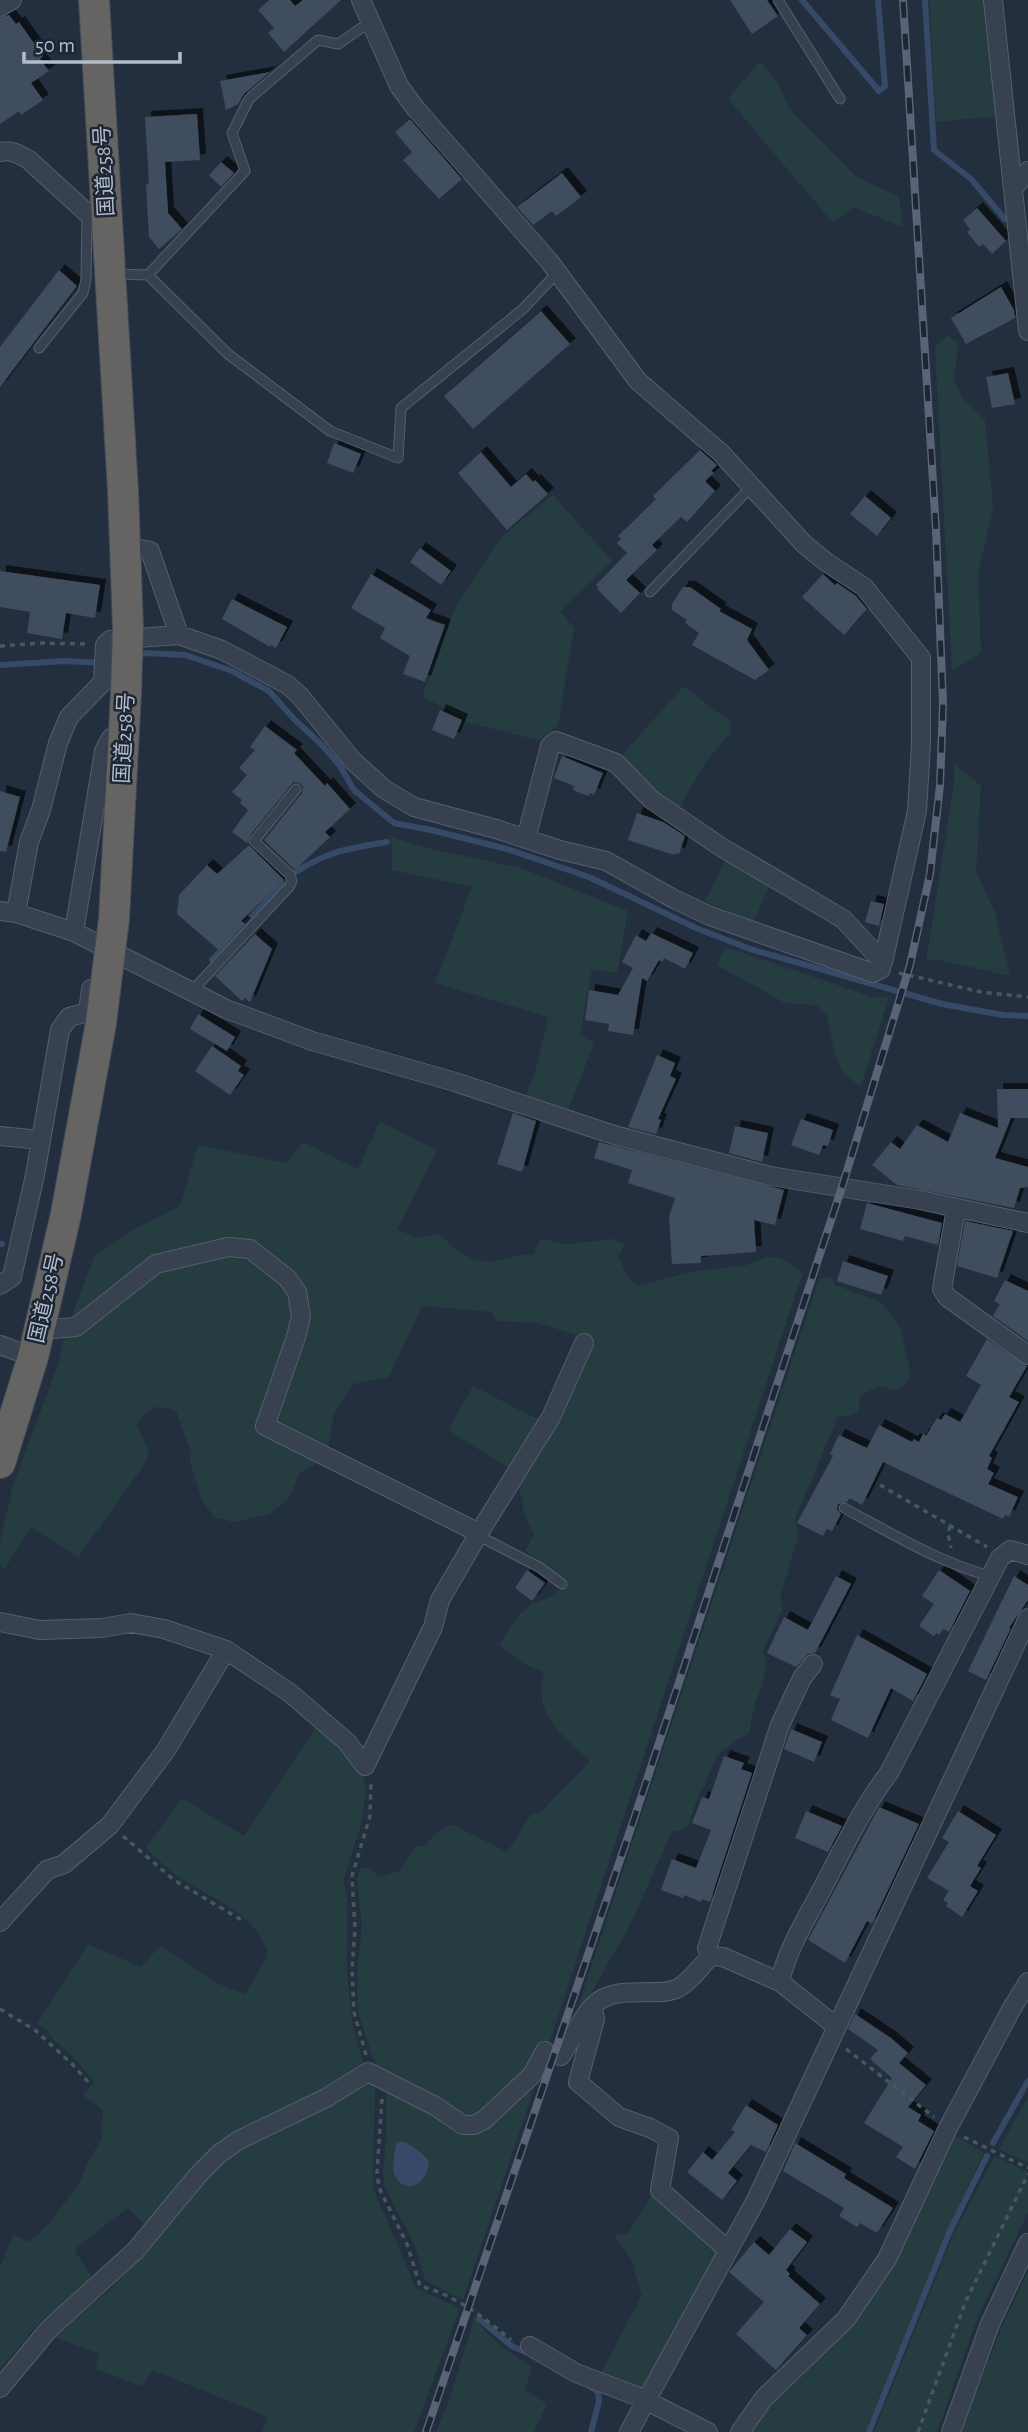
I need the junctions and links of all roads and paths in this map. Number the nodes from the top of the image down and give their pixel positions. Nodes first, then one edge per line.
1 (12, 0) edge
2 (94, 0) edge
3 (361, 0) edge
4 (778, 0) edge
5 (993, 0) edge
6 (0, 7) edge
7 (370, 22) junction
8 (840, 99) dead end
9 (0, 152) edge
10 (1022, 182) edge
11 (97, 213) junction
12 (557, 272) junction
13 (110, 274) junction
14 (148, 275) junction
15 (1028, 331) edge
16 (39, 348) dead end
17 (752, 486) junction
18 (125, 546) junction
19 (650, 592) dead end
20 (179, 635) junction
21 (113, 642) junction
22 (0, 646) edge
23 (114, 688) junction
24 (125, 731) junction
25 (296, 789) dead end
26 (526, 839) junction
27 (8, 912) edge
28 (74, 932) junction
29 (97, 944) junction
30 (881, 969) joint
31 (191, 992) junction
32 (1028, 997) edge
33 (0, 1136) edge
34 (40, 1140) junction
35 (956, 1208) junction
36 (1028, 1223) edge
37 (0, 1285) edge
38 (36, 1343) junction
39 (584, 1343) dead end
40 (0, 1345) edge
41 (1028, 1354) edge
42 (0, 1463) edge
43 (880, 1485) dead end
44 (844, 1508) dead end
45 (478, 1534) junction
46 (1028, 1555) edge
47 (1000, 1558) junction
48 (990, 1576) junction
49 (562, 1584) dead end
50 (1028, 1618) edge
51 (2, 1623) edge
52 (226, 1650) junction
53 (813, 1664) dead end
54 (365, 1766) junction
55 (110, 1825) junction
56 (0, 1922) edge
57 (245, 1922) dead end
58 (711, 1956) junction
59 (780, 1982) junction
60 (1028, 1982) edge
61 (593, 2006) junction
62 (0, 2009) edge
63 (834, 2033) junction
64 (375, 2076) junction
65 (90, 2084) dead end
66 (948, 2129) junction
67 (1028, 2168) edge
68 (1028, 2174) edge
69 (1028, 2243) edge
70 (728, 2250) junction
71 (530, 2346) joint
72 (0, 2388) edge
73 (646, 2401) junction
74 (629, 2432) edge
75 (708, 2432) edge
76 (740, 2432) edge
77 (918, 2432) edge
78 (951, 2432) edge

1 - 6 street
2 - 11 highway, 国道258号
3 - 7 street
4 - 8 lane
5 - 10 street
7 - 12 street
7 - 14 lane
9 - 11 street
10 - 15 street
11 - 13 highway, 国道258号
11 - 16 lane
12 - 14 lane
12 - 17 street
13 - 14 lane
13 - 18 highway, 国道258号
17 - 19 lane
17 - 26 street
18 - 20 street
18 - 21 highway, 国道258号
20 - 21 street
20 - 26 street
21 - 22 path
21 - 23 highway, 国道258号, bridge
23 - 24 highway, 国道258号
23 - 27 street
24 - 28 street
24 - 38 highway, 国道258号, bridge
25 - 31 lane
26 - 30 street
27 - 28 street
28 - 29 street
29 - 31 street
29 - 34 street
30 - 32 path
31 - 35 street
33 - 34 street
34 - 37 street
35 - 36 street
35 - 41 street
38 - 40 street
38 - 42 highway, 国道258号
38 - 45 street
39 - 45 street
43 - 47 path
44 - 48 lane
45 - 49 lane
45 - 54 street
46 - 47 street
47 - 48 street
48 - 59 street
50 - 63 street
51 - 52 street
52 - 54 street
52 - 55 street
53 - 58 street
54 - 64 path
55 - 56 street
55 - 57 path
58 - 59 street
58 - 61 street
59 - 63 street
60 - 66 street
61 - 64 street
61 - 70 street
62 - 65 path
63 - 66 path
63 - 70 street
64 - 71 path
64 - 72 street
66 - 67 path
66 - 76 street
68 - 77 path
69 - 78 street
70 - 73 street
71 - 73 street
73 - 74 street
73 - 75 street

